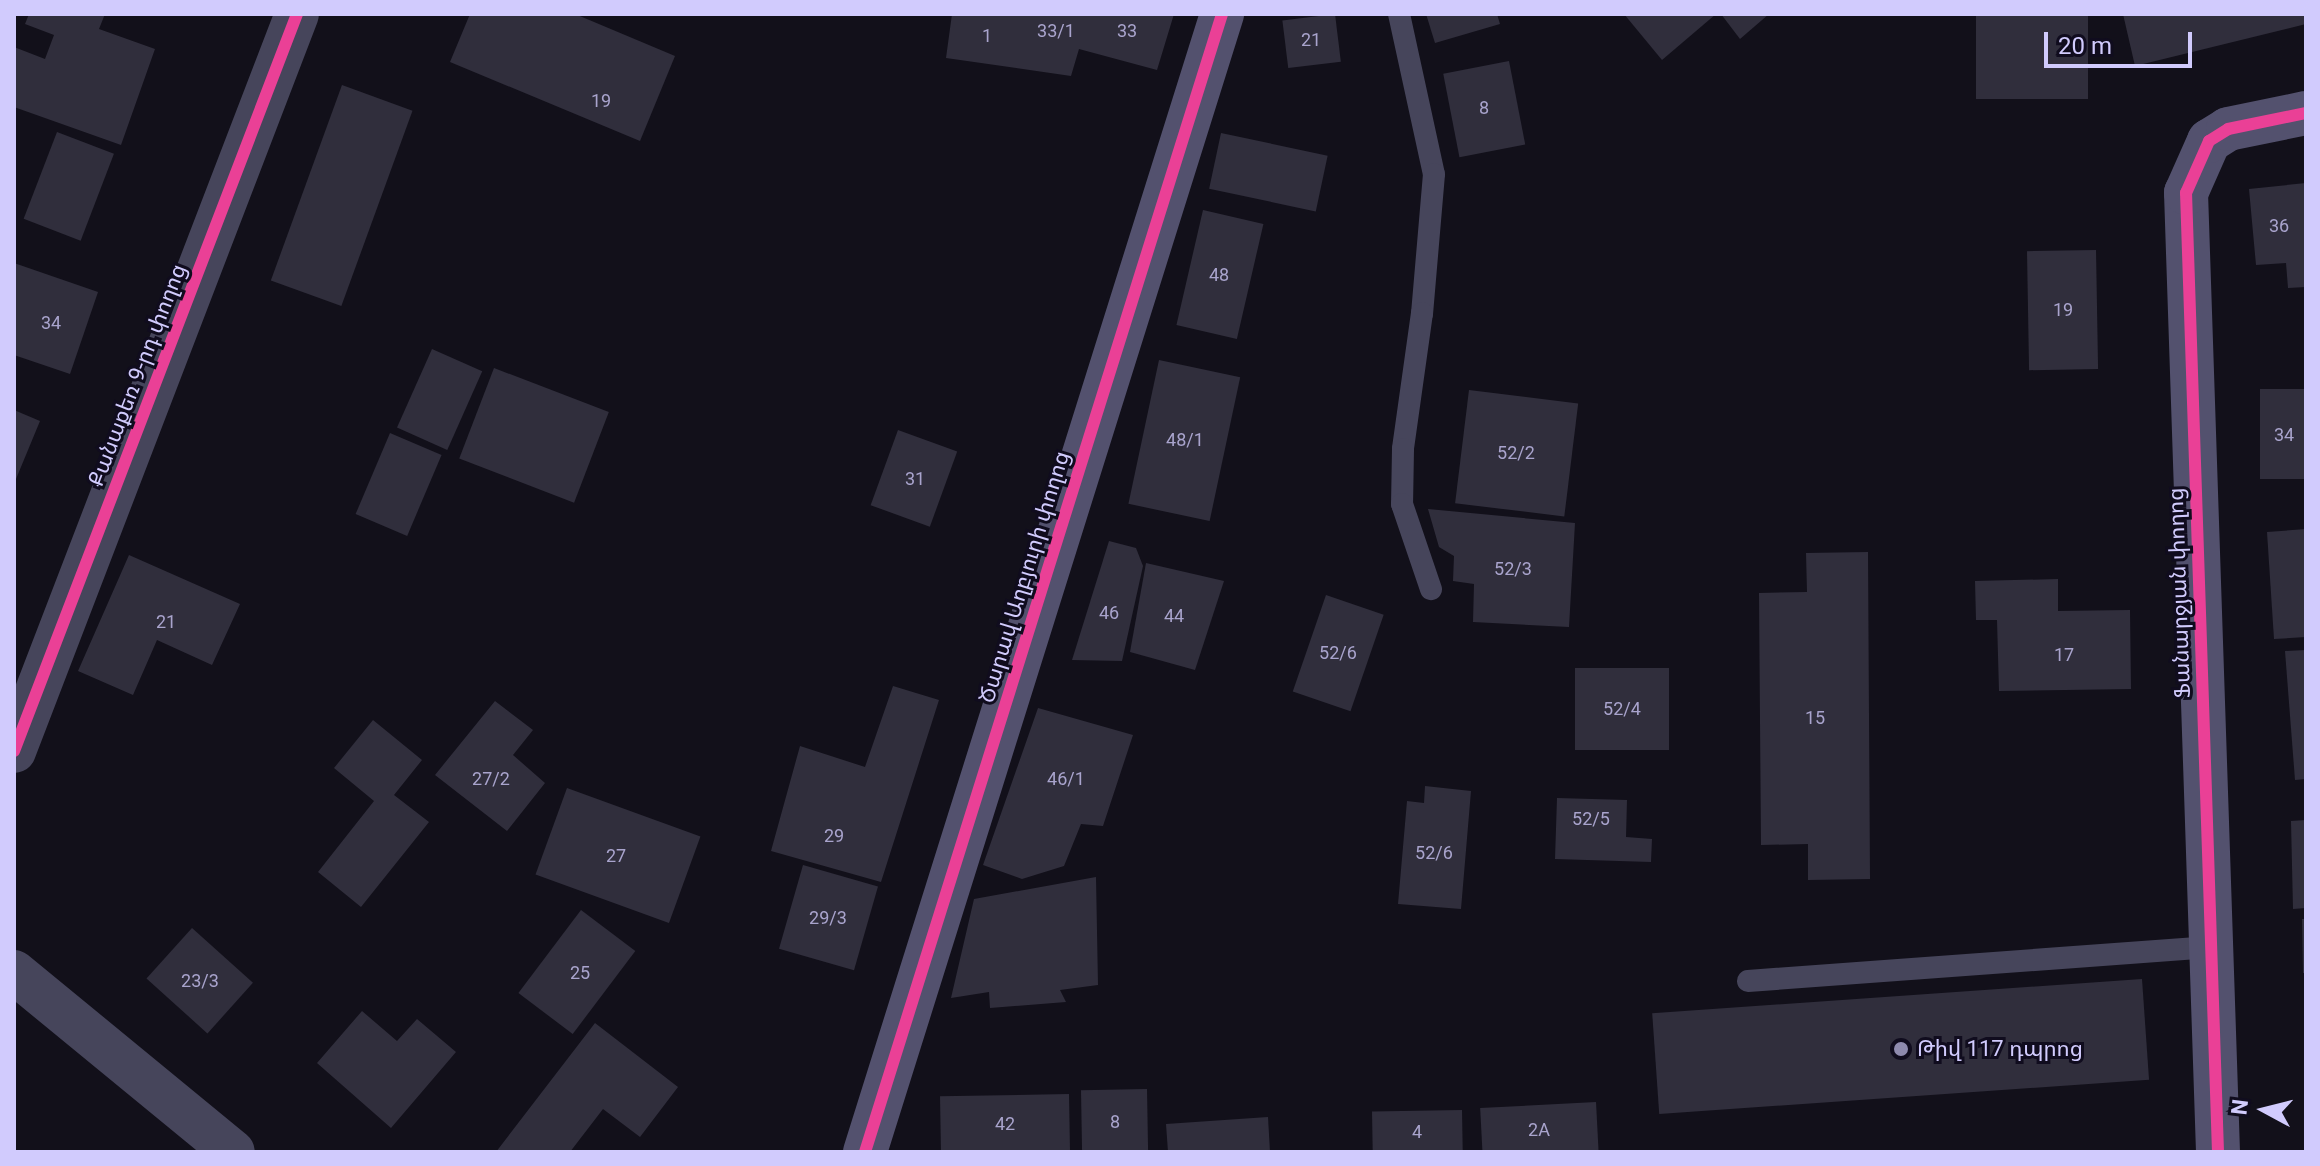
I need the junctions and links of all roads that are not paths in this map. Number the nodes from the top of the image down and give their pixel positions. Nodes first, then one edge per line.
1 (297, 14) edge
2 (1222, 14) edge
3 (1399, 14) edge
4 (2306, 113) edge
5 (1431, 589) dead end
6 (14, 751) edge
7 (2211, 947) junction
8 (14, 972) edge
9 (1748, 981) dead end
10 (233, 1152) edge
11 (865, 1152) edge
12 (2218, 1152) edge

1 - 6 street, Քանաքեռ 9-րդ փողոց
2 - 11 street, Ծարավ Աղբյուրի փողոց
3 - 5 lane
4 - 7 street, Ֆանարջյան փողոց
7 - 9 lane
7 - 12 street, Ֆանարջյան փողոց
8 - 10 street

